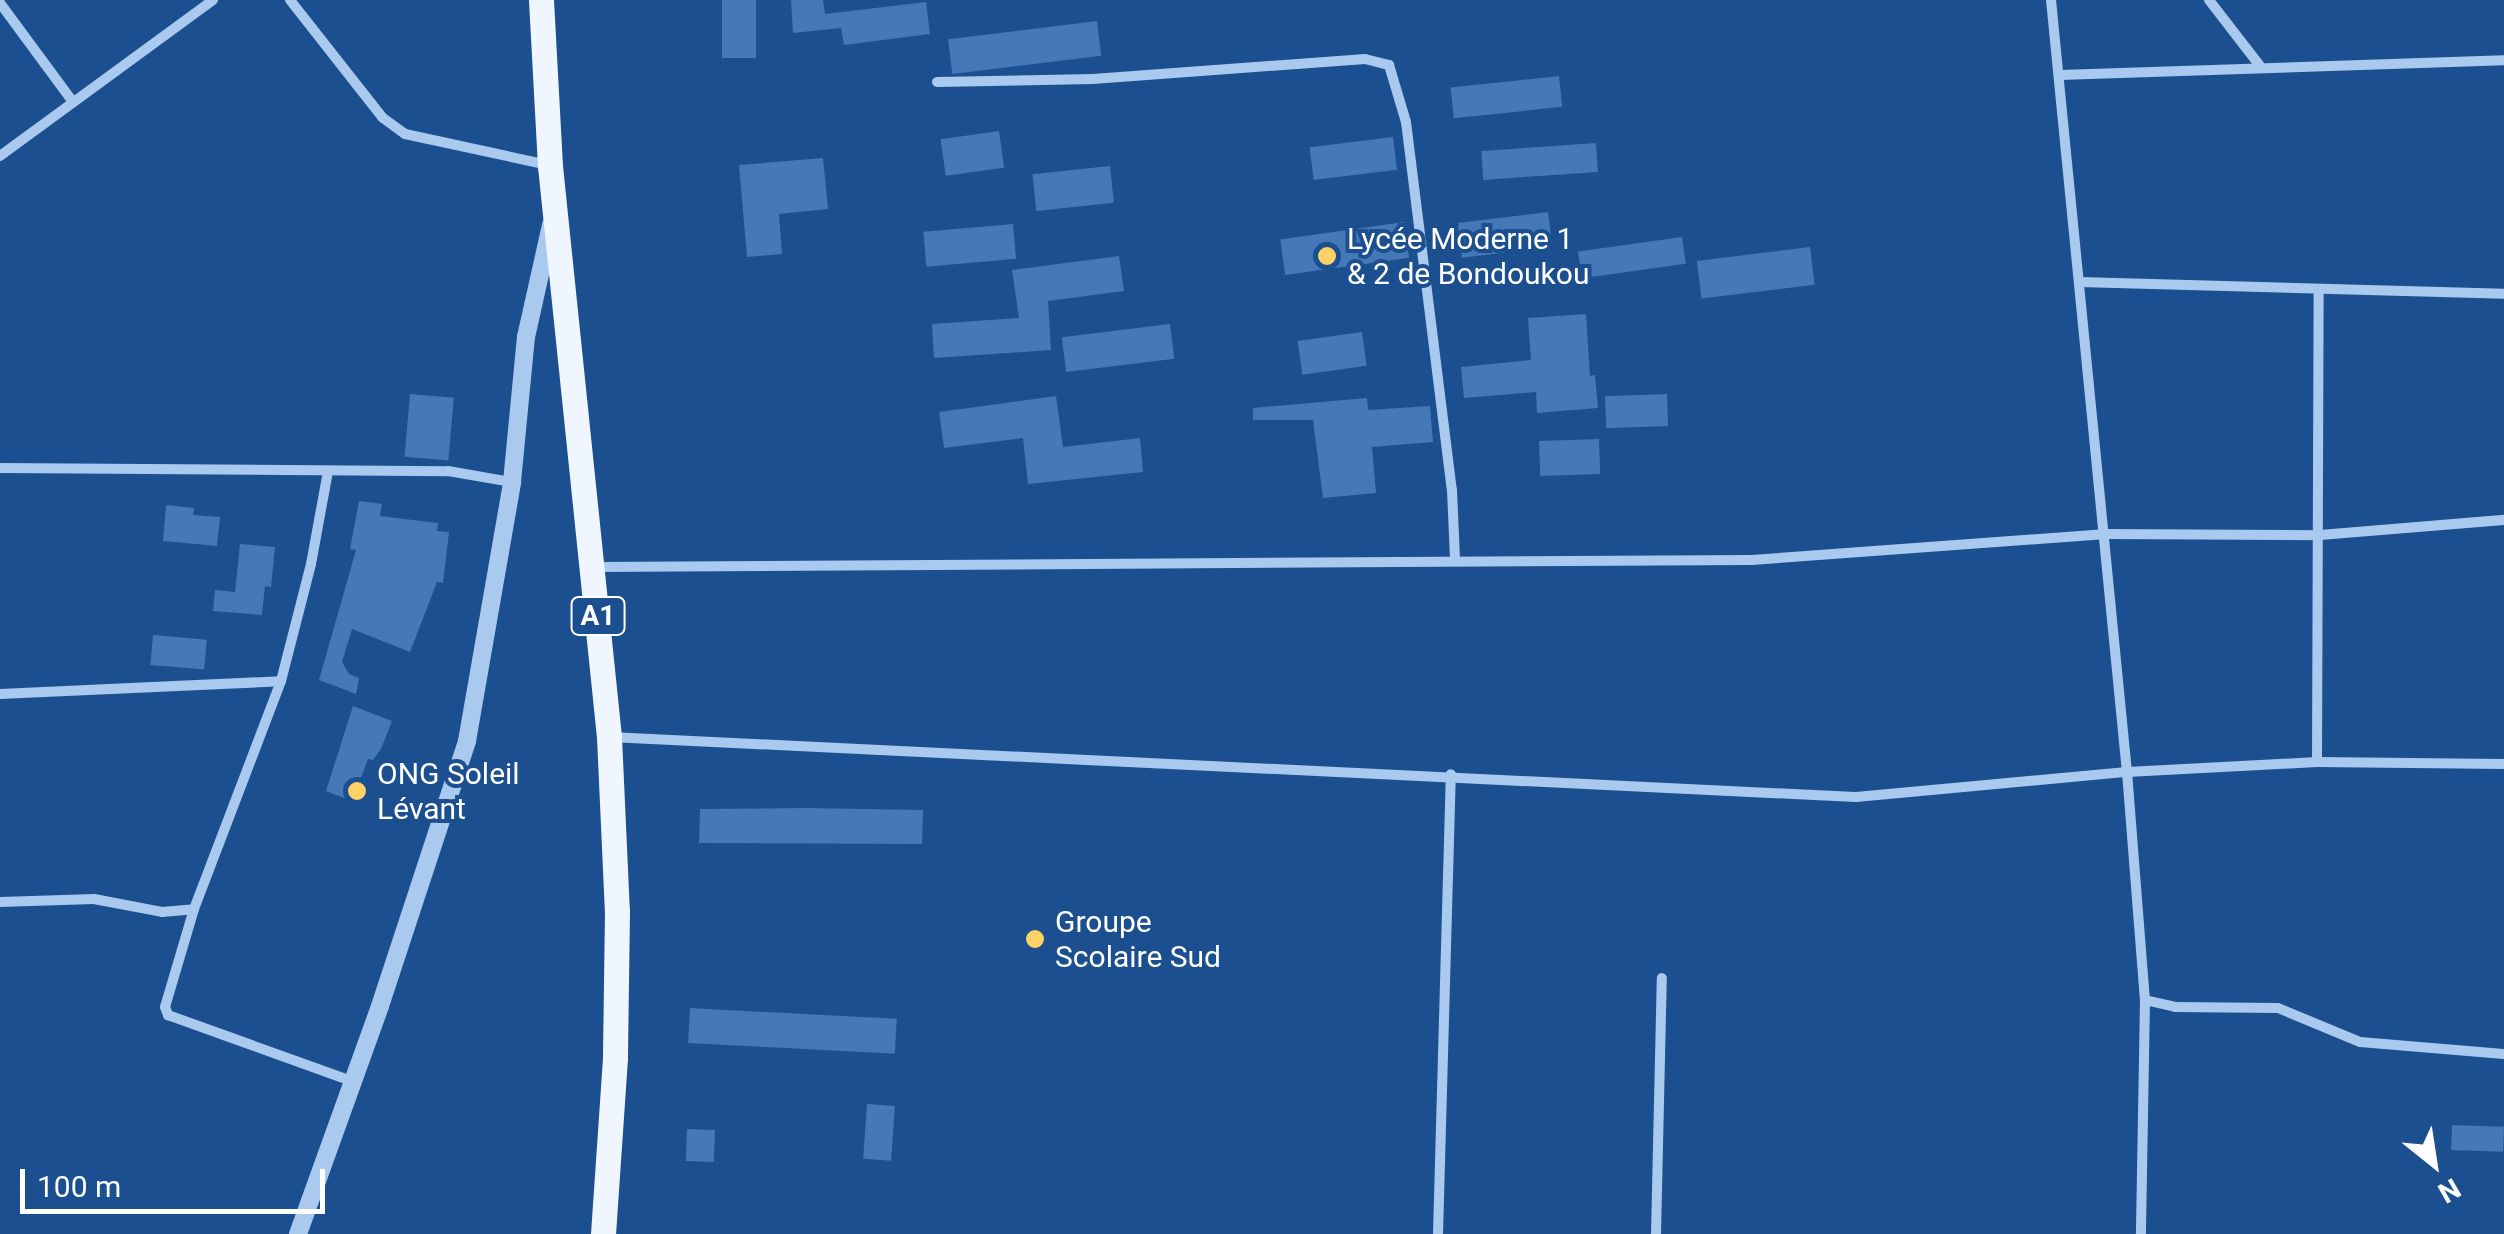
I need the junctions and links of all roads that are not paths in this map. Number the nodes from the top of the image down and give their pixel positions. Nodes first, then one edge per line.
1 (213, 0) edge
2 (290, 0) edge
3 (541, 0) edge
4 (2050, 0) edge
5 (2209, 0) edge
6 (0, 2) edge
7 (2504, 60) edge
8 (2260, 66) junction
9 (2060, 74) junction
10 (937, 82) dead end
11 (73, 102) junction
12 (0, 156) edge
13 (550, 166) junction
14 (554, 212) junction
15 (2079, 282) junction
16 (2319, 291) junction
17 (2504, 294) edge
18 (0, 468) edge
19 (328, 471) junction
20 (512, 482) junction
21 (2504, 520) edge
22 (2102, 534) junction
23 (2320, 535) junction
24 (1455, 559) junction
25 (593, 567) junction
26 (281, 681) junction
27 (0, 694) edge
28 (610, 737) junction
29 (2317, 762) junction
30 (2504, 764) edge
31 (2126, 772) junction
32 (1451, 774) junction
33 (0, 902) edge
34 (194, 909) junction
35 (1662, 978) dead end
36 (2144, 1000) junction
37 (2504, 1054) edge
38 (351, 1082) junction
39 (298, 1234) edge
40 (603, 1234) edge
41 (1438, 1234) edge
42 (1656, 1234) edge
43 (2141, 1234) edge

1 - 11 street
2 - 13 street
3 - 13 main road, A1
4 - 9 street
5 - 8 street
6 - 11 street
7 - 8 street
8 - 9 street
9 - 15 street
10 - 24 street
11 - 12 street
13 - 14 main road, A1
14 - 20 street
14 - 25 main road, A1
15 - 16 street
15 - 22 street
16 - 17 street
16 - 23 street
18 - 19 street
19 - 20 street
19 - 26 street
20 - 38 street
21 - 23 street
22 - 23 street
22 - 24 street
22 - 31 street
23 - 29 street
24 - 25 street
25 - 28 main road, A1
26 - 27 street
26 - 34 street
28 - 32 street
28 - 40 main road, A1
29 - 30 street
29 - 31 street
31 - 32 street
31 - 36 street
32 - 41 street
33 - 34 street
34 - 38 street
35 - 42 street
36 - 37 street
36 - 43 street
38 - 39 street

